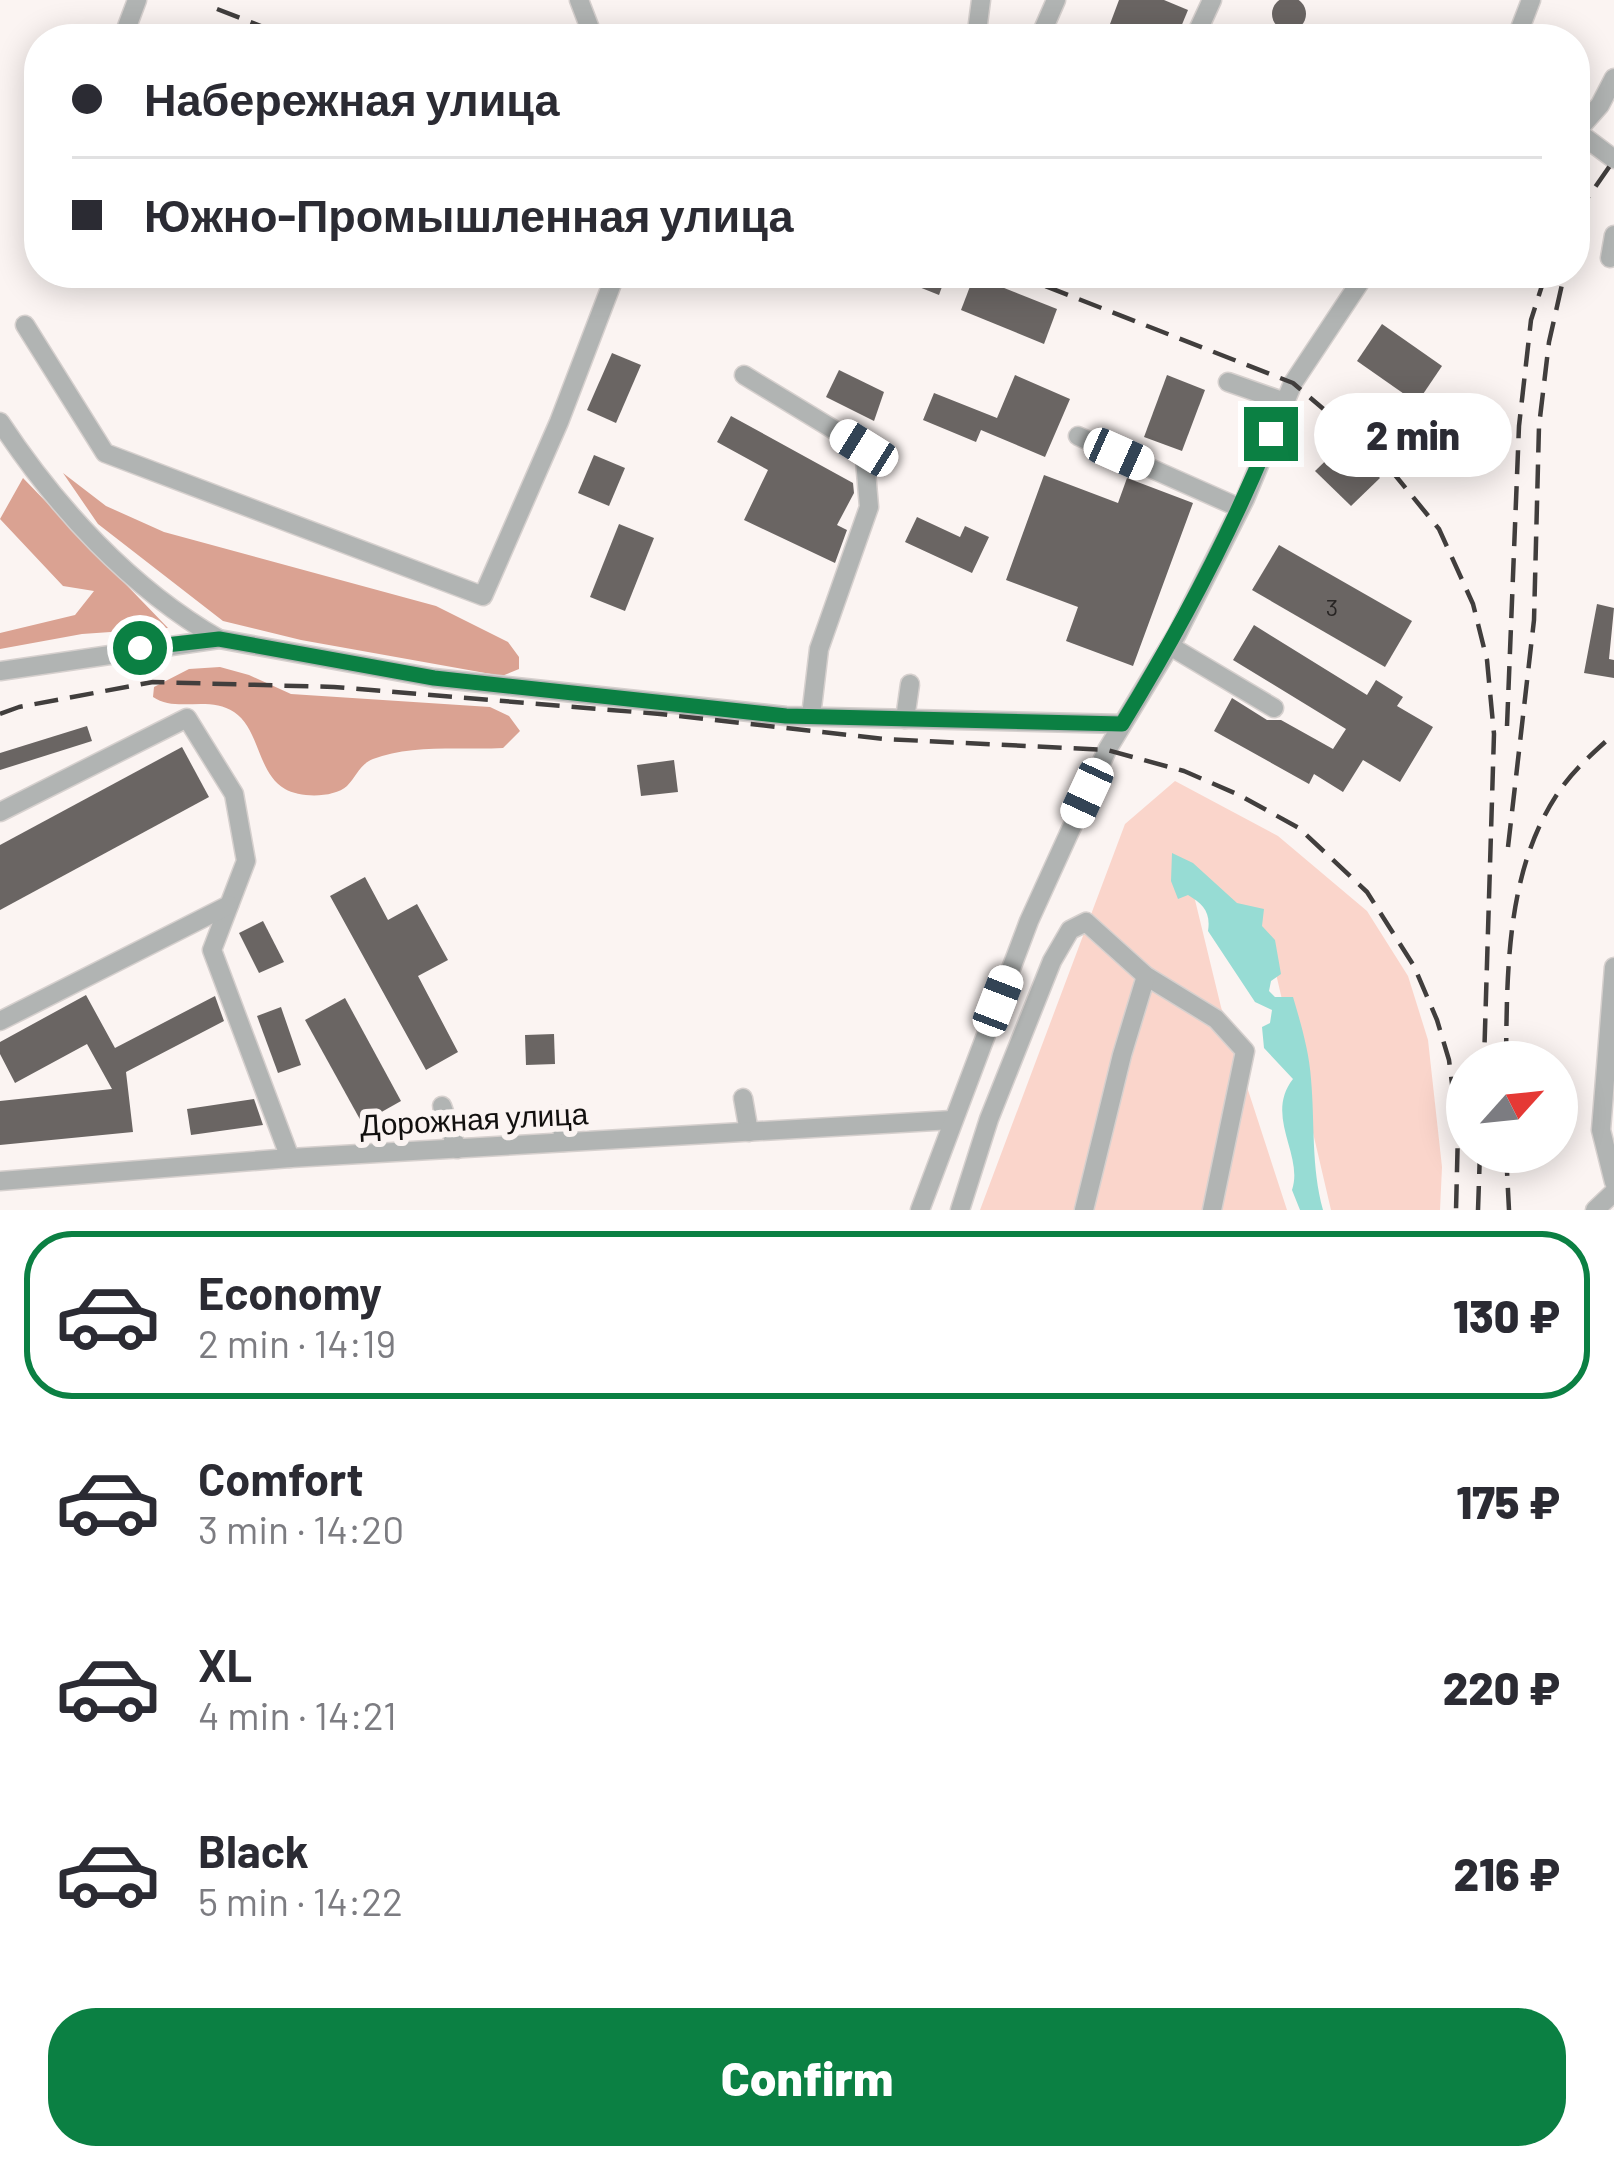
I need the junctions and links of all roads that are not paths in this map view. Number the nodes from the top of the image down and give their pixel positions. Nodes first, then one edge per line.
1 (1614, 78) edge
2 (1590, 115) edge
3 (1614, 236) edge
4 (1610, 258) dead end
5 (610, 288) edge
6 (1356, 288) edge
7 (25, 326) dead end
8 (744, 374) dead end
9 (1228, 382) dead end
10 (1285, 401) junction
11 (0, 422) edge
12 (1078, 436) dead end
13 (1240, 508) junction
14 (219, 639) junction
15 (1170, 646) junction
16 (0, 671) edge
17 (910, 684) dead end
18 (1274, 708) dead end
19 (811, 716) junction
20 (905, 718) junction
21 (1122, 724) junction
22 (0, 812) edge
23 (229, 905) junction
24 (1614, 967) edge
25 (1146, 976) junction
26 (1612, 992) edge
27 (0, 1021) edge
28 (743, 1098) dead end
29 (442, 1106) dead end
30 (562, 1115) dead end
31 (952, 1120) junction
32 (749, 1132) junction
33 (563, 1142) junction
34 (457, 1149) junction
35 (290, 1158) junction
36 (0, 1181) edge
37 (1614, 1181) edge
38 (1614, 1192) edge
39 (920, 1210) edge
40 (961, 1210) edge
41 (1084, 1210) edge
42 (1212, 1210) edge
43 (1595, 1210) edge

1 - 2 street
3 - 4 street
5 - 7 street
6 - 10 street
8 - 19 street
9 - 10 street
10 - 13 street
11 - 14 street
12 - 13 street
13 - 15 street
14 - 16 street
14 - 19 street
15 - 18 street
15 - 21 street
17 - 20 street
19 - 20 street
20 - 21 street
21 - 31 street
22 - 23 street
23 - 27 street
23 - 35 street
24 - 26 street
25 - 40 street
25 - 41 street
25 - 42 street
26 - 37 street
28 - 32 street
29 - 34 street
30 - 33 street
31 - 32 street, Дорожная улица
31 - 39 street
32 - 33 street, Дорожная улица
33 - 34 street, Дорожная улица
34 - 35 street, Дорожная улица
35 - 36 street, Дорожная улица
38 - 43 street

